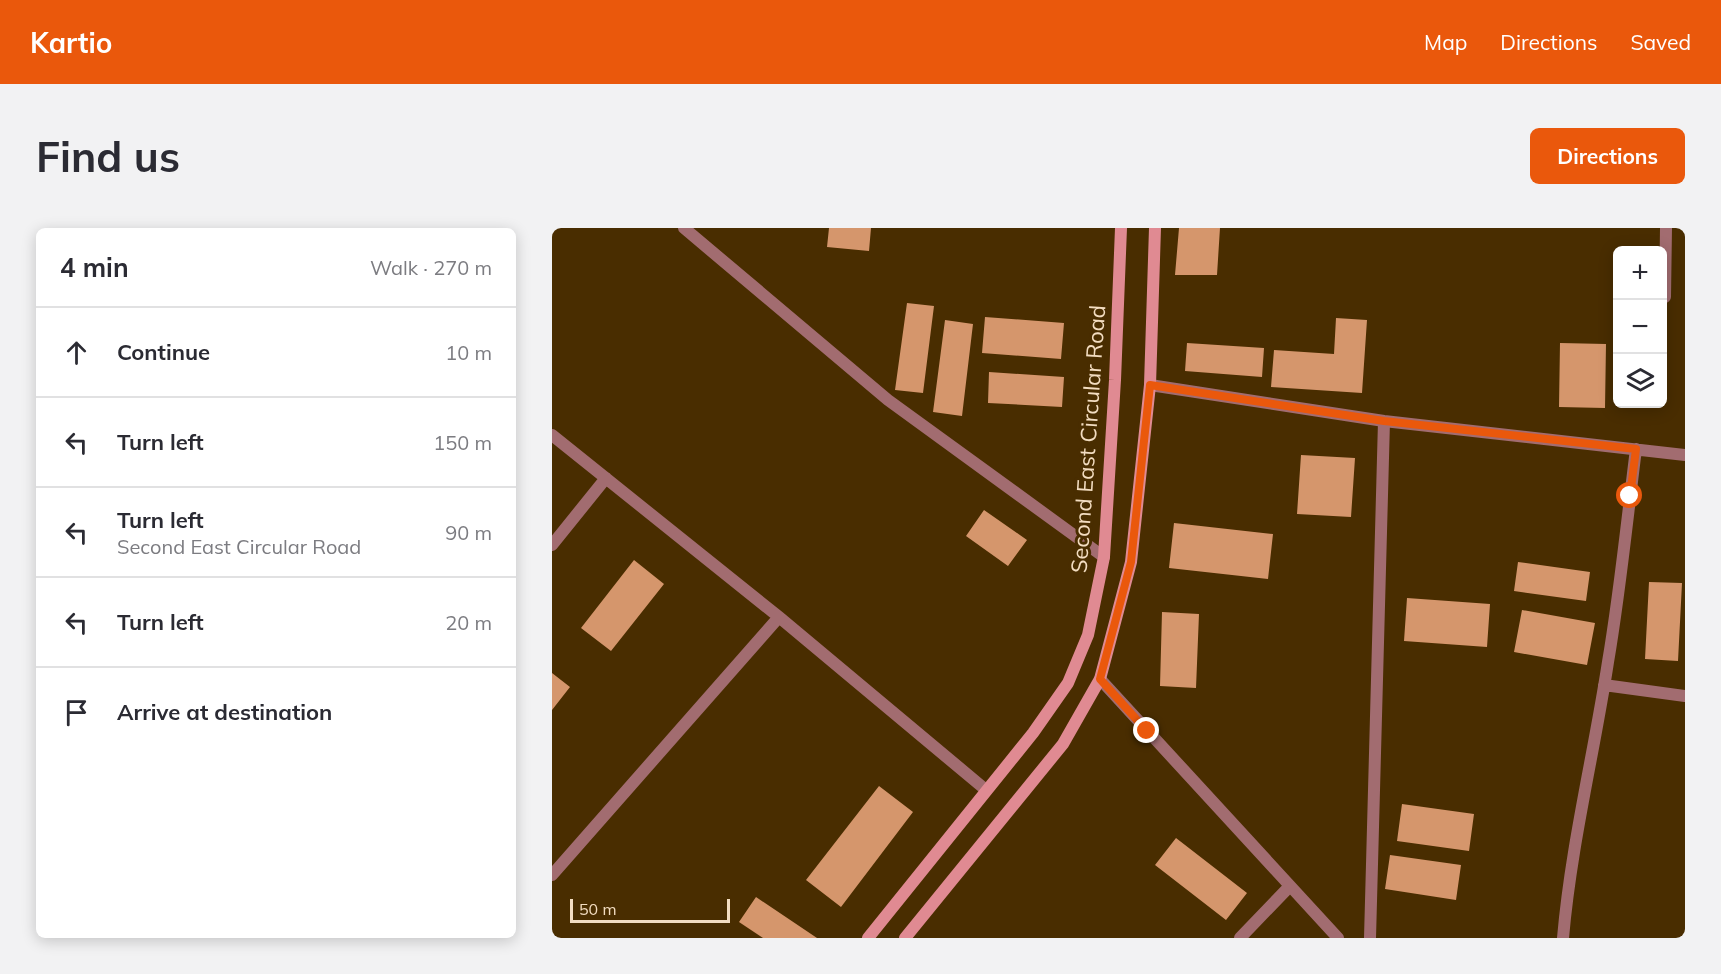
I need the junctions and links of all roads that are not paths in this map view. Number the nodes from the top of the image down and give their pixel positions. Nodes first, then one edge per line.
1 (684, 228) edge
2 (1121, 228) edge
3 (1155, 228) edge
4 (1666, 228) edge
5 (1666, 246) edge
6 (1150, 385) junction
7 (1384, 421) junction
8 (552, 435) edge
9 (1636, 449) junction
10 (1685, 454) edge
11 (606, 478) junction
12 (552, 545) edge
13 (1104, 557) junction
14 (779, 617) junction
15 (1100, 679) junction
16 (1604, 685) junction
17 (1685, 696) edge
18 (986, 790) junction
19 (552, 875) edge
20 (1289, 887) junction
21 (868, 938) edge
22 (905, 938) edge
23 (1240, 938) edge
24 (1338, 938) edge
25 (1370, 938) edge
26 (1563, 938) edge

1 - 13 street
2 - 13 main road, Second East Circular Road
3 - 6 main road
4 - 5 street
6 - 7 street
6 - 15 main road
7 - 9 street
7 - 25 street
8 - 11 street
9 - 10 street
9 - 16 street
11 - 12 street
11 - 14 street
13 - 18 main road, Second East Circular Road
14 - 18 street
14 - 19 street
15 - 20 street
15 - 22 main road
16 - 17 street
16 - 26 street
18 - 21 main road, Second East Circular Road
20 - 23 street
20 - 24 street

